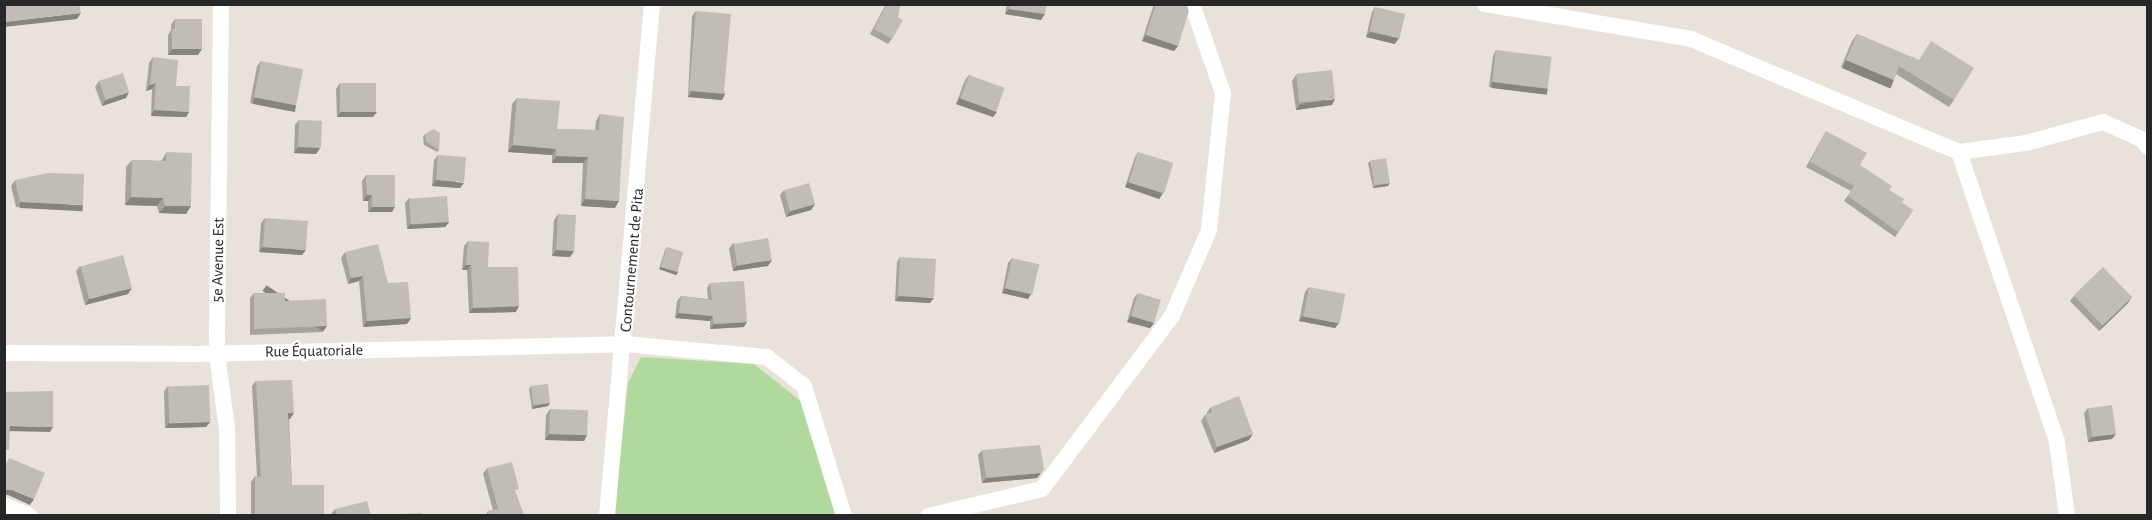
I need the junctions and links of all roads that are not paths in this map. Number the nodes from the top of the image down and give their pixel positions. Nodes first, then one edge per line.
1 (221, 4) edge
2 (652, 4) edge
3 (1192, 4) edge
4 (1485, 4) edge
5 (2145, 141) edge
6 (1959, 152) junction
7 (624, 344) junction
8 (4, 353) edge
9 (217, 354) junction
10 (4, 505) edge
11 (30, 516) edge
12 (228, 516) edge
13 (607, 516) edge
14 (844, 516) edge
15 (928, 516) edge
16 (2067, 516) edge

1 - 9 street, 5e Avenue Est
2 - 7 street, Contournement de Pita
3 - 15 street
4 - 6 street
5 - 6 street
6 - 16 street
7 - 9 street, Rue Équatoriale
7 - 13 street, Contournement de Pita
7 - 14 street, Rue Équatoriale
8 - 9 street, Rue Équatoriale
9 - 12 street, 5e Avenue Est
10 - 11 street

